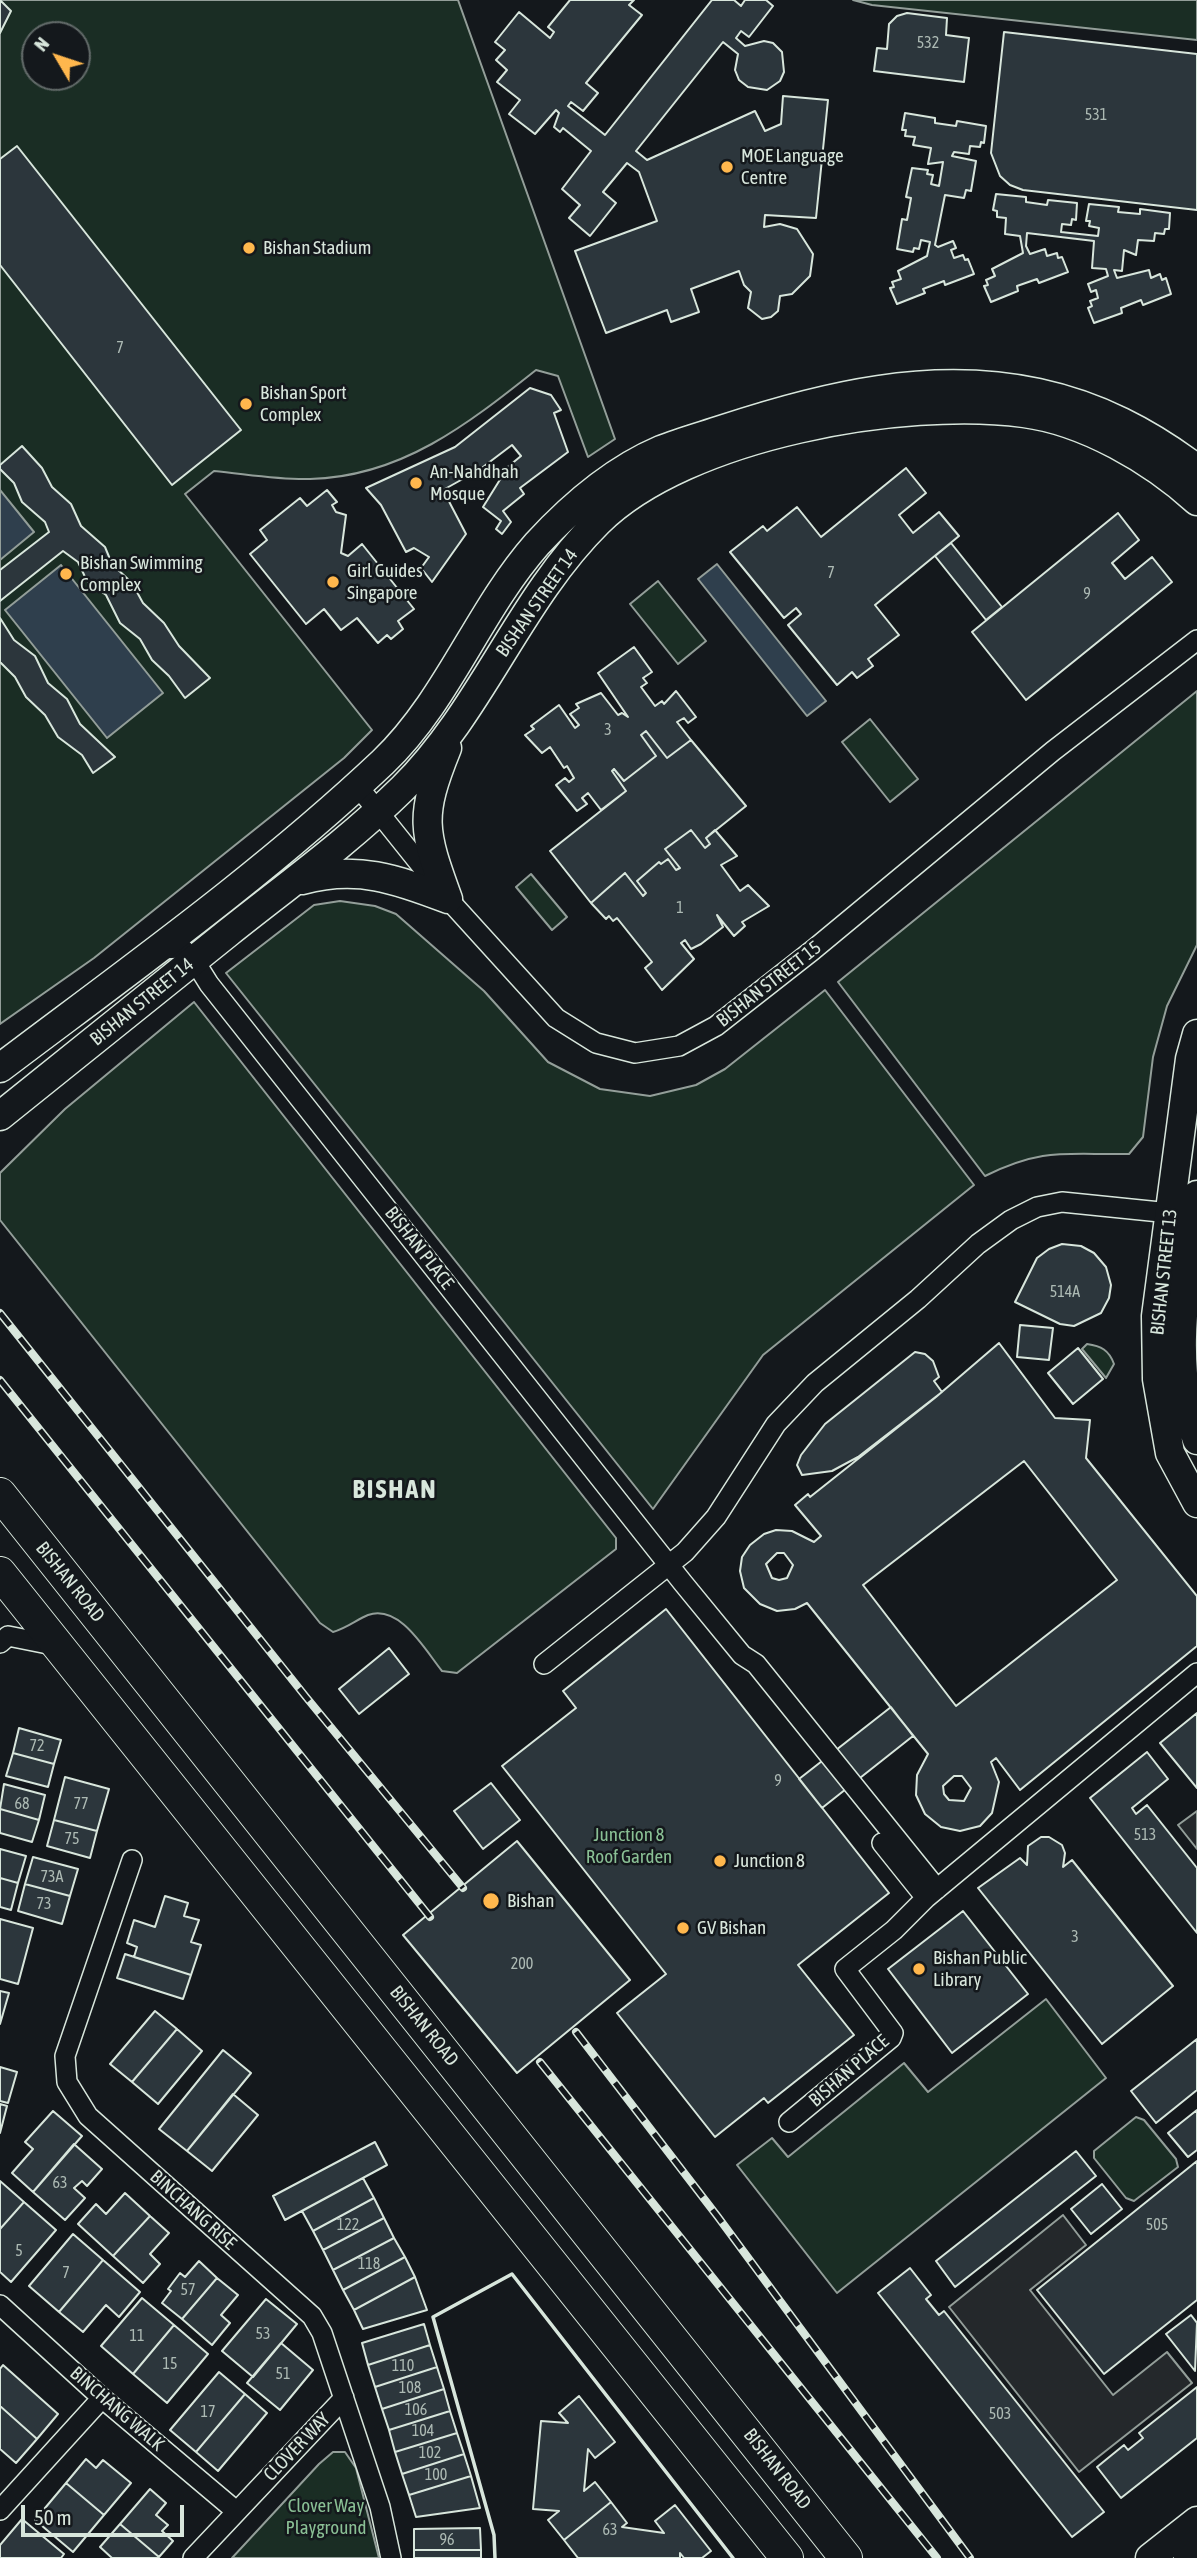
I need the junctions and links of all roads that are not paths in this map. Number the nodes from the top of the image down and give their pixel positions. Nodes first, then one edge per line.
1 (1197, 469) edge
2 (1197, 501) edge
3 (1197, 640) edge
4 (458, 723) junction
5 (356, 784) junction
6 (377, 811) junction
7 (292, 882) junction
8 (448, 899) junction
9 (160, 949) junction
10 (194, 960) junction
11 (1197, 1034) edge
12 (0, 1068) edge
13 (0, 1115) edge
14 (1197, 1195) edge
15 (1170, 1213) junction
16 (1197, 1440) edge
17 (0, 1494) edge
18 (1197, 1503) edge
19 (669, 1565) junction
20 (0, 1573) edge
21 (0, 1643) edge
22 (59, 1646) junction
23 (544, 1664) dead end
24 (1197, 1673) edge
25 (1197, 1689) edge
26 (1040, 1806) junction
27 (132, 1860) dead end
28 (931, 1893) junction
29 (789, 2122) dead end
30 (0, 2305) edge
31 (102, 2398) junction
32 (344, 2398) junction
33 (0, 2510) edge
34 (236, 2511) junction
35 (1197, 2521) edge
36 (1197, 2551) edge
37 (193, 2558) edge
38 (391, 2558) edge
39 (787, 2558) edge
40 (846, 2558) edge
41 (1150, 2558) edge
42 (1188, 2558) edge

1 - 5 street, BISHAN STREET 14
2 - 4 street, BISHAN STREET 14
3 - 8 street, BISHAN STREET 15
4 - 6 street, BISHAN STREET 14
4 - 8 street
5 - 6 street, BISHAN STREET 15
5 - 9 street, BISHAN STREET 14
6 - 7 street, BISHAN STREET 14
6 - 8 street, BISHAN STREET 15
7 - 8 street
7 - 10 street, BISHAN STREET 14
9 - 10 street
9 - 12 street, BISHAN STREET 14
10 - 13 street, BISHAN STREET 14
10 - 19 street, BISHAN PLACE
11 - 15 street, BISHAN STREET 13
14 - 16 street, BISHAN STREET 13
15 - 18 street, BISHAN STREET 13
15 - 19 street
17 - 40 main road, BISHAN ROAD
19 - 23 street
19 - 28 street, BISHAN PLACE
20 - 22 main road
21 - 22 street
22 - 39 main road
24 - 26 street, BISHAN PLACE
25 - 26 street, BISHAN PLACE
26 - 28 street, BISHAN PLACE
27 - 32 street, BINCHANG RISE
28 - 29 street, BISHAN PLACE
30 - 31 street, BINCHANG WALK
31 - 33 street
31 - 34 street, BINCHANG WALK
32 - 34 street, CLOVER WAY
32 - 38 street, BINCHANG RISE
34 - 37 street, CLOVER WAY
35 - 41 street
36 - 42 street

